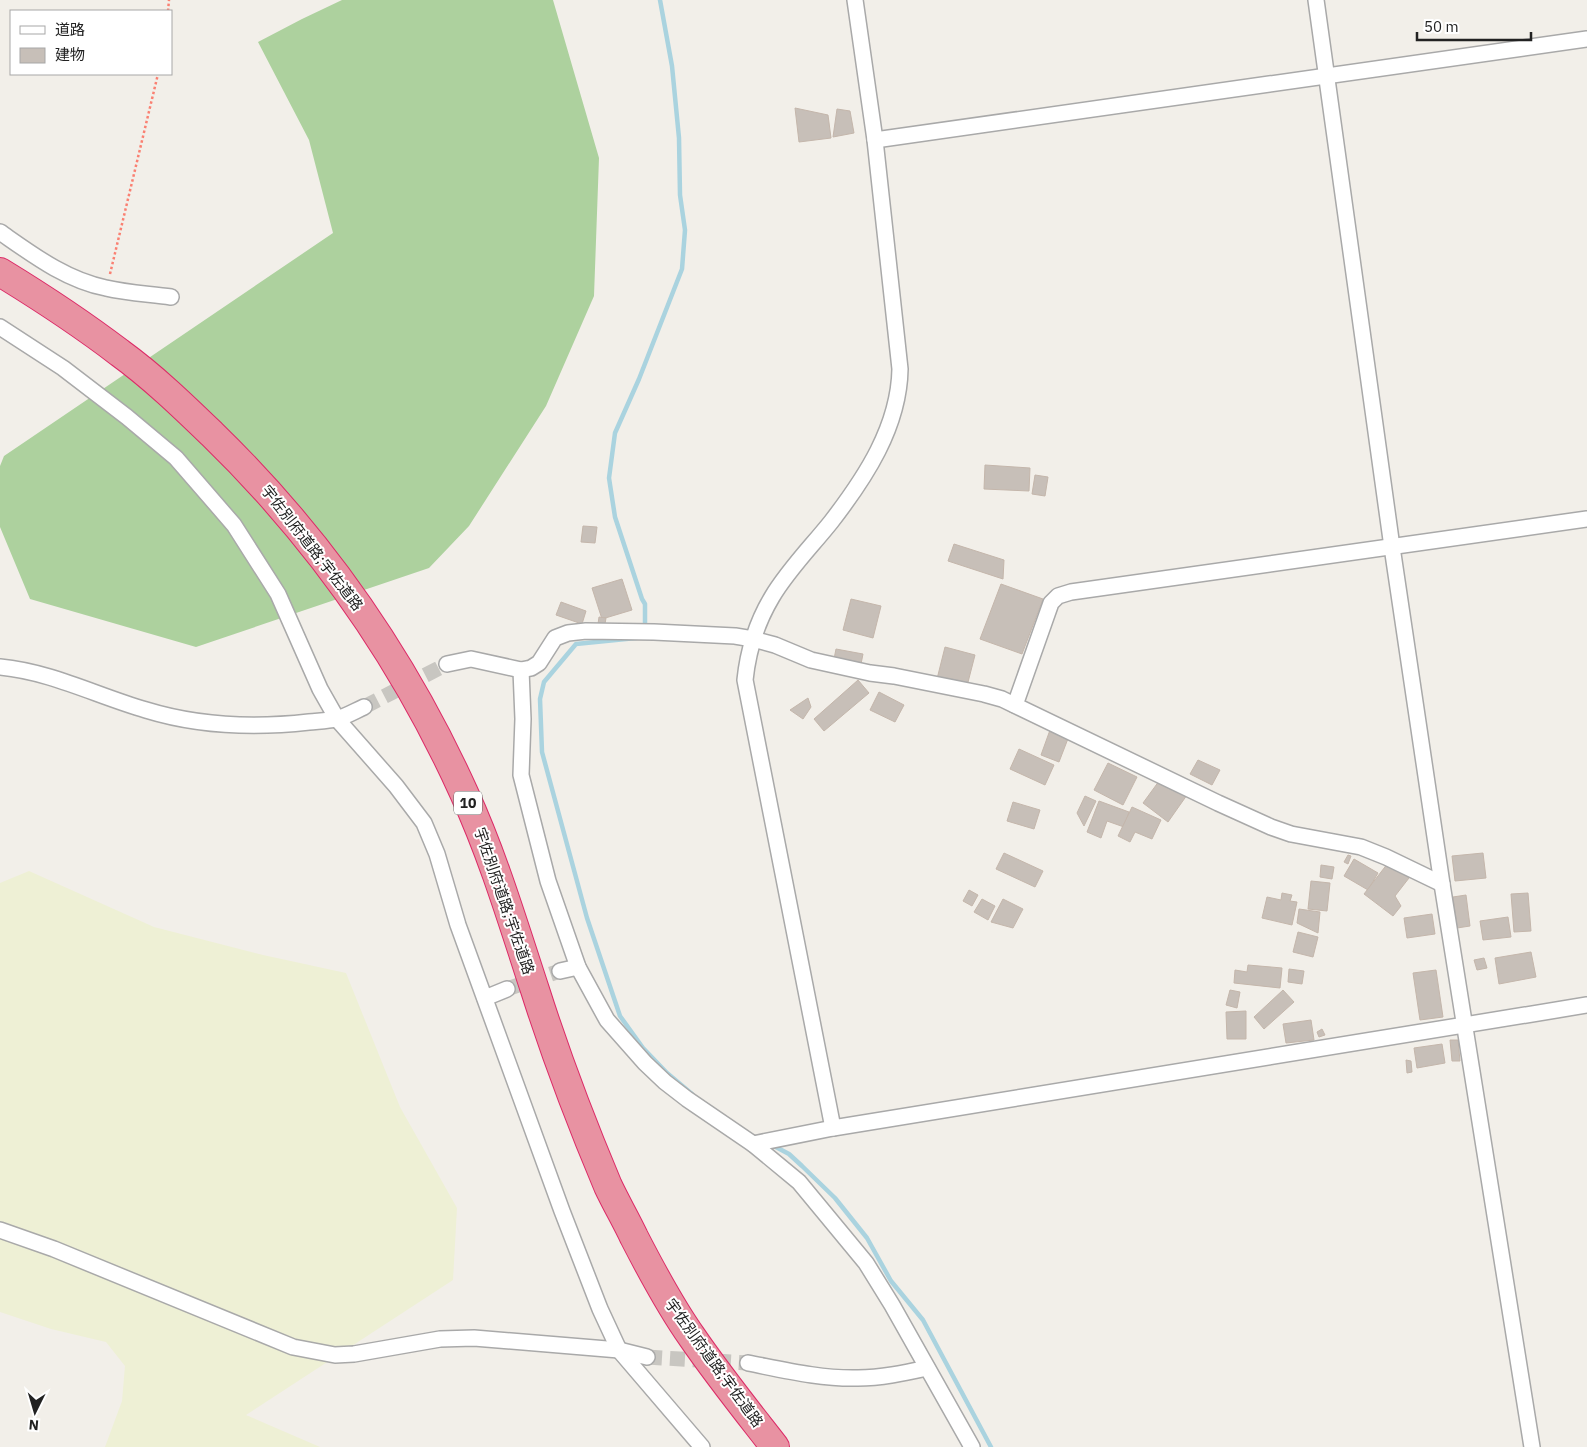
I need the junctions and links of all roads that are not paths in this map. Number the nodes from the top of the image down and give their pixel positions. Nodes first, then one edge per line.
1 (855, 0) edge
2 (1316, 0) edge
3 (1587, 39) edge
4 (1326, 76) junction
5 (875, 140) junction
6 (0, 232) edge
7 (0, 272) edge
8 (0, 286) edge
9 (171, 297) dead end
10 (0, 326) edge
11 (120, 353) junction
12 (1587, 518) edge
13 (1392, 547) junction
14 (753, 639) junction
15 (448, 664) tunnel mouth
16 (0, 667) edge
17 (521, 670) junction
18 (1015, 706) junction
19 (364, 707) tunnel mouth
20 (337, 719) junction
21 (1442, 884) junction
22 (578, 967) junction
23 (560, 971) tunnel mouth
24 (507, 989) tunnel mouth
25 (485, 998) junction
26 (1587, 1005) edge
27 (1464, 1024) junction
28 (833, 1128) junction
29 (754, 1144) junction
30 (0, 1230) edge
31 (619, 1350) junction
32 (647, 1357) tunnel mouth
33 (748, 1363) tunnel mouth
34 (927, 1368) junction
35 (702, 1447) edge
36 (775, 1447) edge
37 (972, 1447) edge
38 (1532, 1447) edge

1 - 5 street
2 - 4 street
3 - 4 street
4 - 5 street
4 - 13 street
5 - 14 street
6 - 9 street
7 - 11 highway, 宇佐別府道路;宇佐道路 / 10
8 - 11 highway
10 - 20 street
11 - 36 highway, 宇佐別府道路;宇佐道路 / 10
12 - 13 street
13 - 18 street
13 - 21 street
14 - 17 street
14 - 18 street
14 - 28 street
15 - 17 street
16 - 20 street
17 - 22 street
18 - 21 street
19 - 20 street
20 - 25 street
21 - 27 street
22 - 23 street
22 - 29 street
24 - 25 street
25 - 31 street
26 - 27 street
27 - 28 street
27 - 38 street
28 - 29 street
29 - 34 street
30 - 31 street
31 - 32 street
31 - 35 street
33 - 34 street
34 - 37 street

